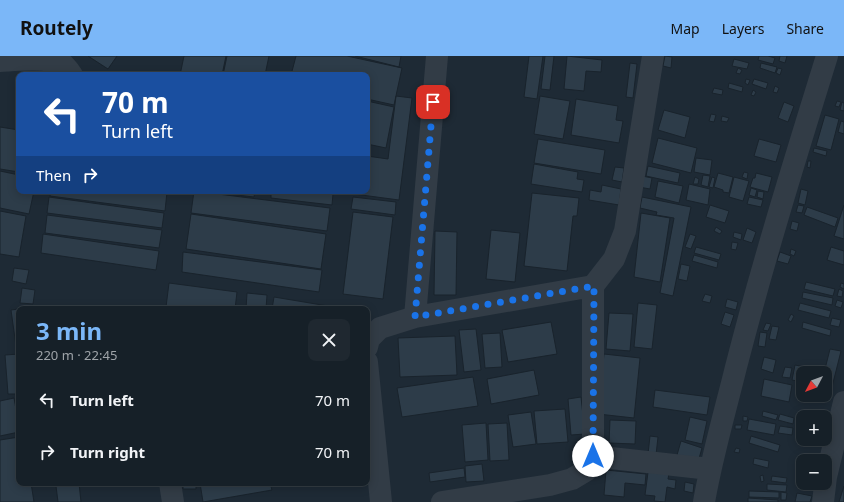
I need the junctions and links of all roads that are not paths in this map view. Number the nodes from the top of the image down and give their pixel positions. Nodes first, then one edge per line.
1 (437, 56) edge
2 (653, 56) edge
3 (827, 56) edge
4 (0, 61) edge
5 (70, 72) edge
6 (594, 286) junction
7 (415, 317) junction
8 (370, 338) edge
9 (370, 392) edge
10 (844, 402) edge
11 (593, 456) junction
12 (710, 468) junction
13 (170, 486) edge
14 (173, 502) edge
15 (381, 502) edge
16 (442, 502) edge
17 (704, 502) edge
18 (823, 502) edge

1 - 7 street
2 - 6 street
3 - 12 street
4 - 5 street
6 - 7 street
6 - 11 street
7 - 8 street
9 - 15 street
10 - 18 street
11 - 12 street
11 - 16 street
12 - 17 street
13 - 14 street

